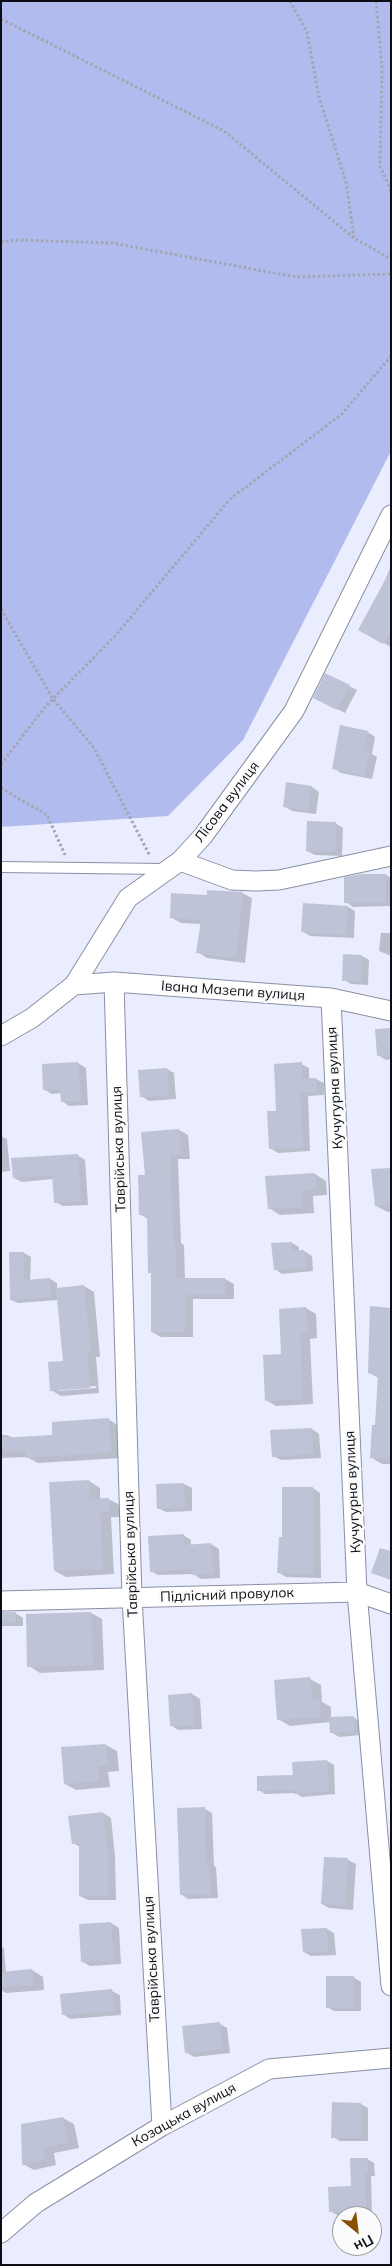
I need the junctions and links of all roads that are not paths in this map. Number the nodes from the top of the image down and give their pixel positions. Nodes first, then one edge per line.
1 (391, 515) edge
2 (391, 856) edge
3 (169, 866) junction
4 (1, 867) edge
5 (114, 982) junction
6 (74, 985) junction
7 (331, 998) junction
8 (391, 1010) edge
9 (1, 1036) edge
10 (357, 1592) junction
11 (132, 1598) junction
12 (1, 1601) edge
13 (391, 1604) edge
14 (391, 1986) edge
15 (391, 2058) edge
16 (162, 2126) junction
17 (1, 2233) edge

1 - 3 street, Лісова вулиця
2 - 3 street
3 - 4 lane
3 - 6 street, Лісова вулиця
5 - 6 street, Івана Мазепи вулиця
5 - 7 street, Івана Мазепи вулиця
5 - 11 street, Таврійська вулиця
6 - 9 street, Лісова вулиця
7 - 8 street, Івана Мазепи вулиця
7 - 10 street, Кучугурна вулиця
10 - 11 street, Підлісний провулок
10 - 13 street, Підлісний провулок
10 - 14 street, Кучугурна вулиця
11 - 12 street, Підлісний провулок
11 - 16 street, Таврійська вулиця
15 - 16 street, Козацька вулиця
16 - 17 street, Козацька вулиця

